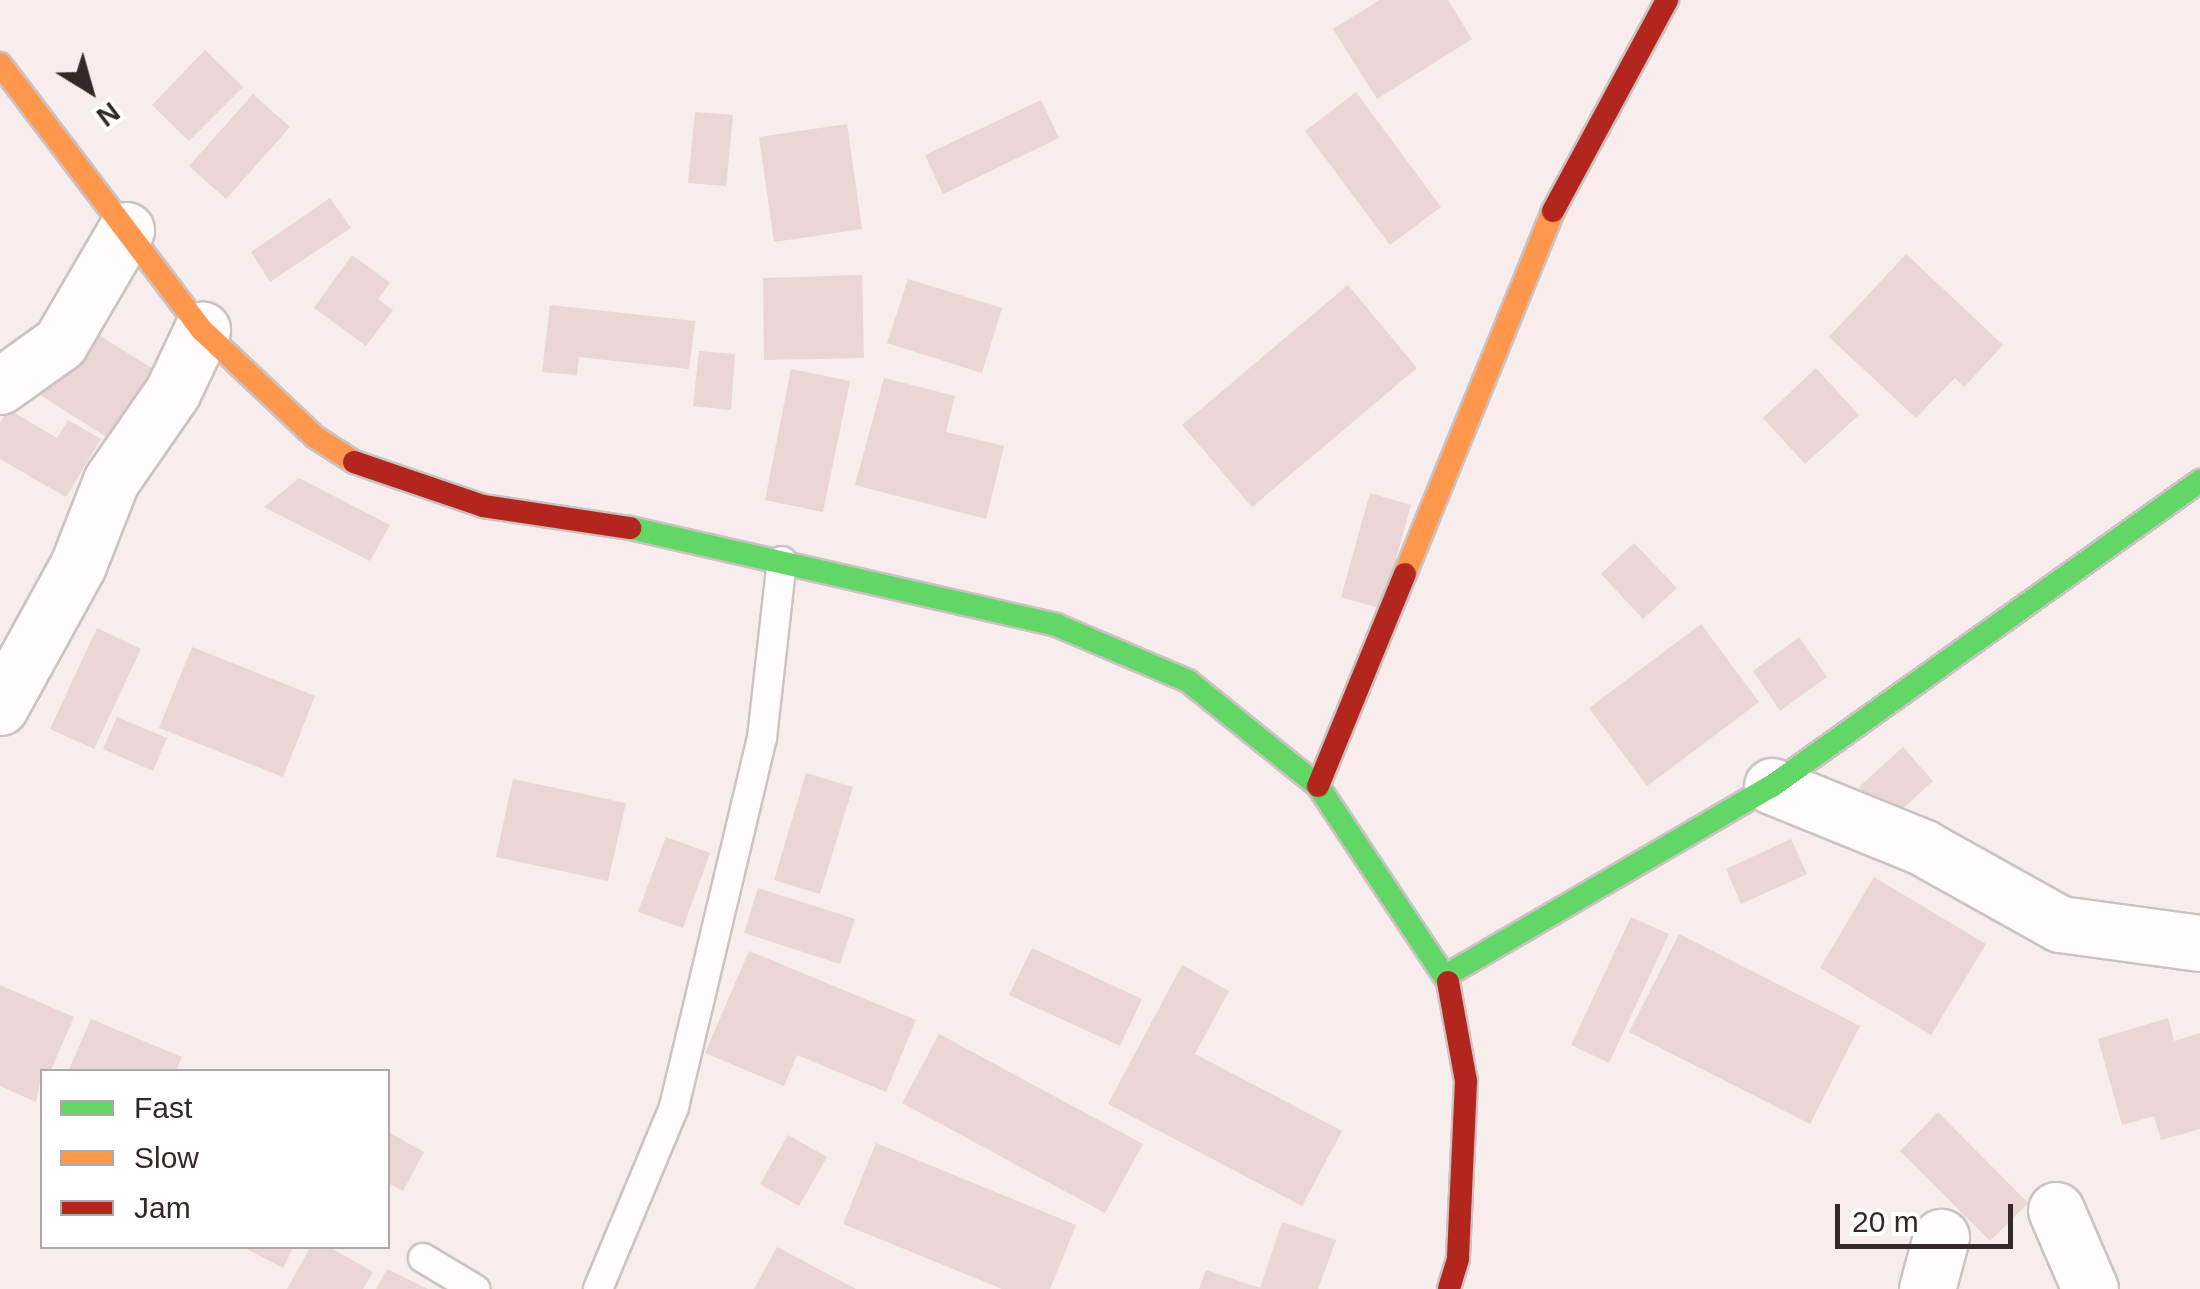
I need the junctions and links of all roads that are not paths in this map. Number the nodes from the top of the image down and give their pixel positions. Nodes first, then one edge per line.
1 (1667, 0) edge
2 (0, 64) edge
3 (126, 230) junction
4 (202, 330) junction
5 (0, 386) edge
6 (2200, 480) edge
7 (782, 561) junction
8 (0, 707) edge
9 (1318, 786) junction
10 (1772, 786) junction
11 (2200, 943) edge
12 (1447, 975) junction
13 (2056, 1210) dead end
14 (1941, 1237) dead end
15 (423, 1258) dead end
16 (475, 1289) edge
17 (598, 1289) edge
18 (1449, 1289) edge
19 (1927, 1289) edge
20 (2090, 1289) edge

1 - 9 street
2 - 3 street
3 - 4 street
3 - 5 street
4 - 7 street
4 - 8 street
6 - 10 street
7 - 9 street
7 - 17 lane
9 - 12 street
10 - 11 street
10 - 12 street
12 - 18 street
13 - 20 street
14 - 19 street
15 - 16 lane

